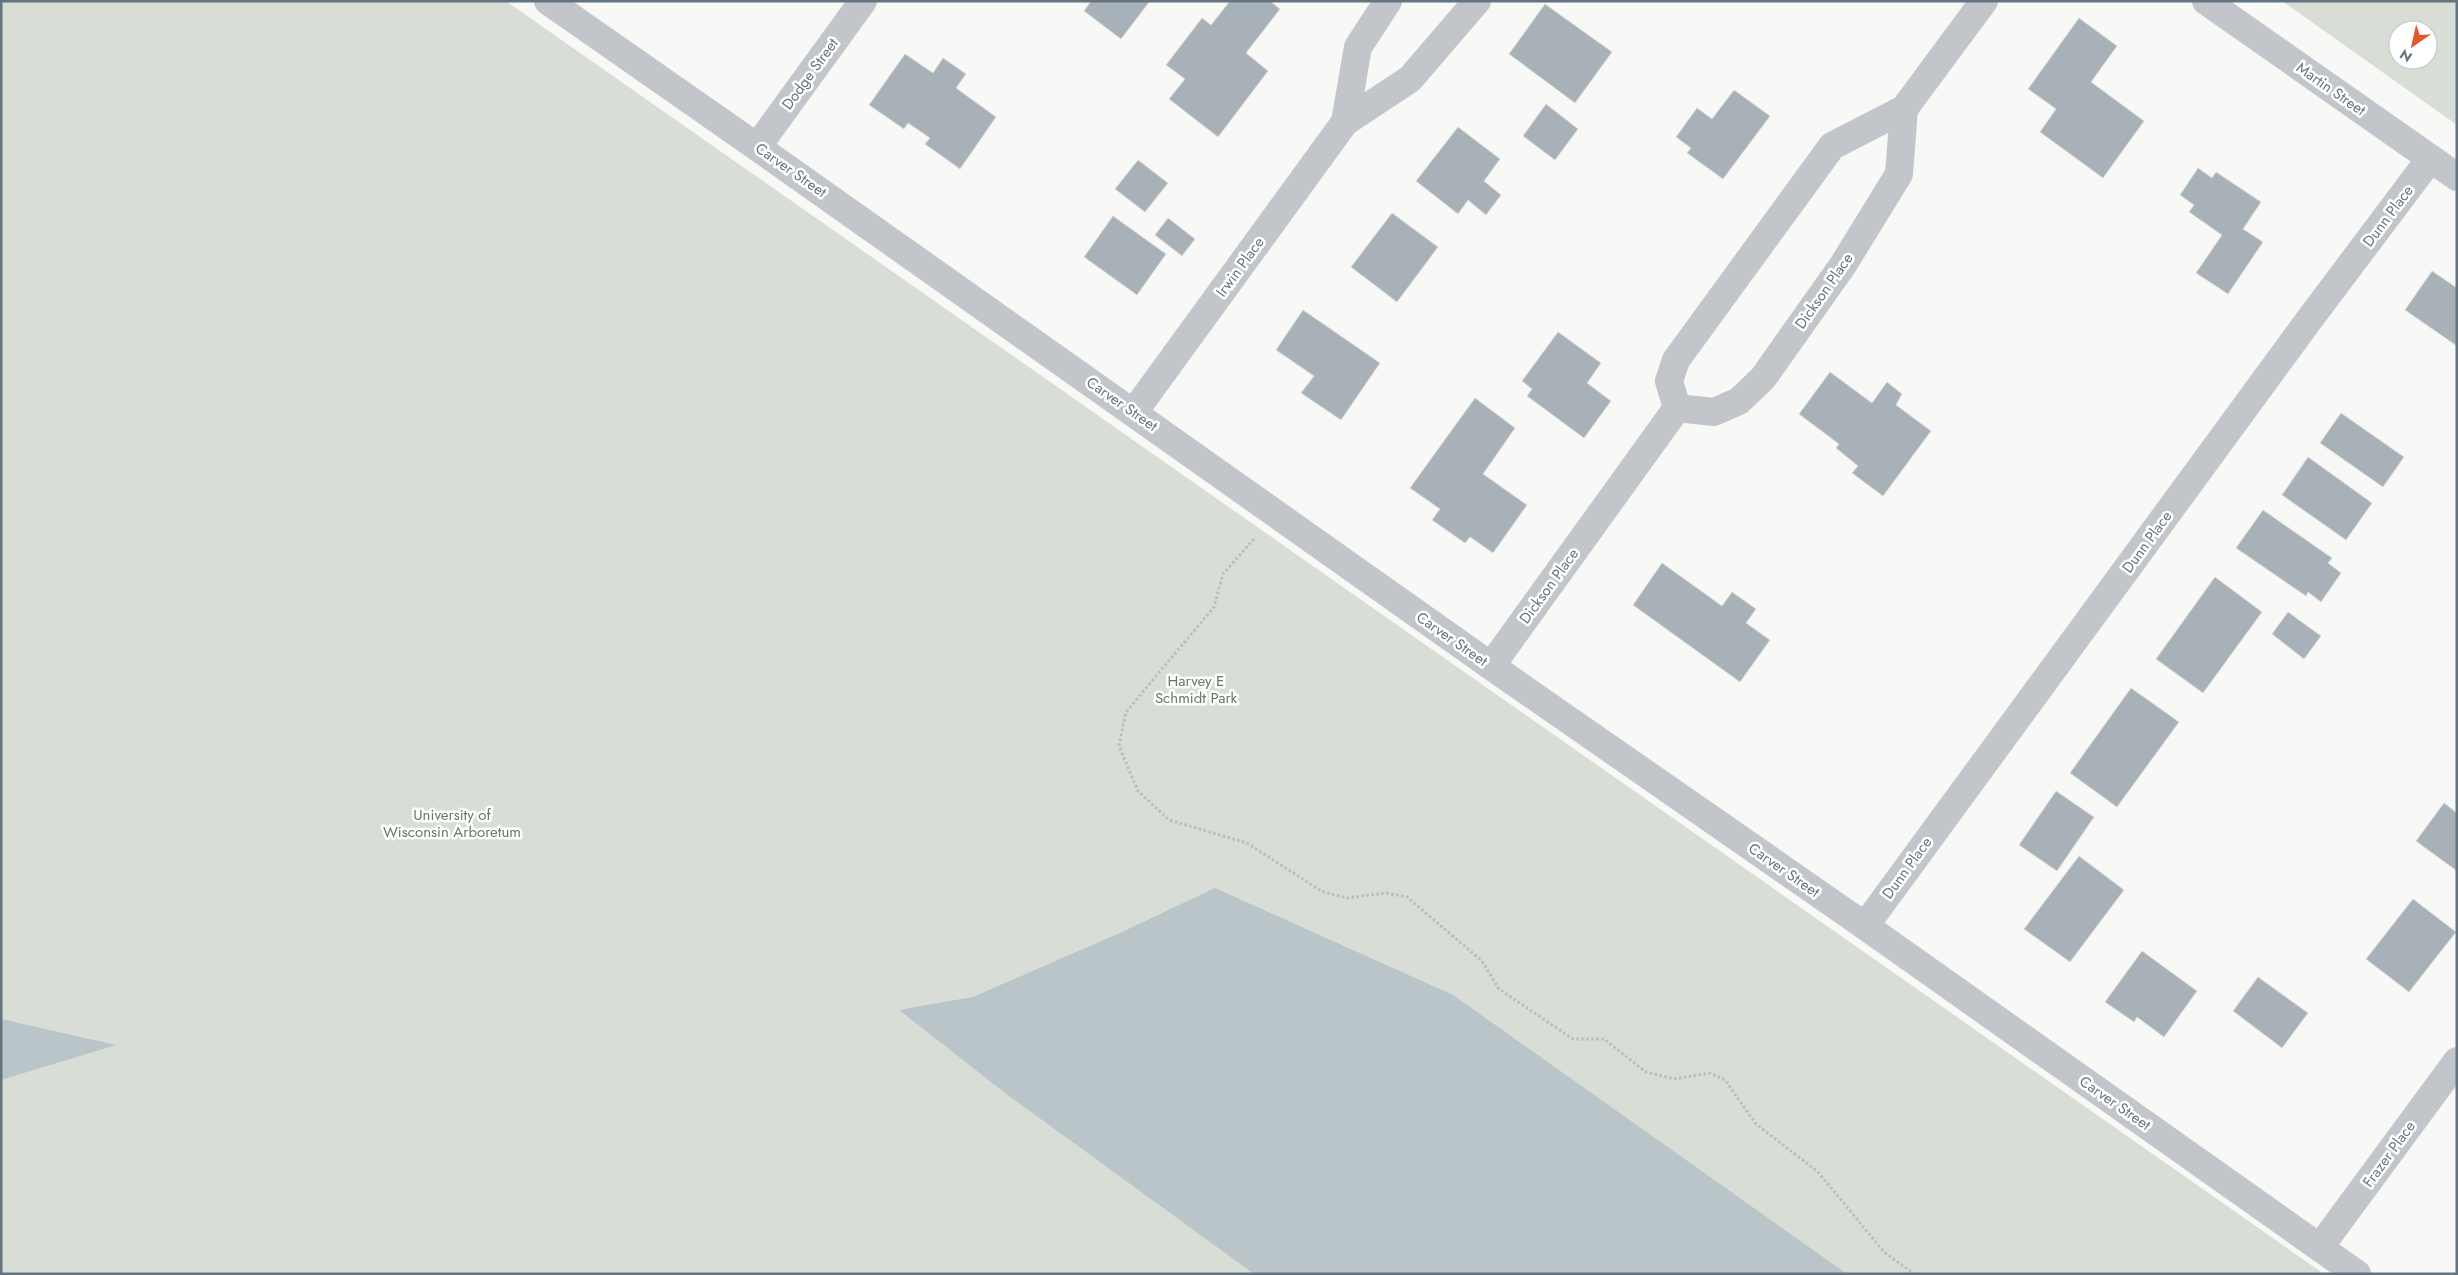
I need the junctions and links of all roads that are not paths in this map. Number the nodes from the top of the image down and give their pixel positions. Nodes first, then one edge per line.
1 (548, 1) edge
2 (863, 1) edge
3 (1388, 1) edge
4 (1477, 1) edge
5 (1984, 1) edge
6 (2206, 1) edge
7 (1904, 109) junction
8 (1345, 122) junction
9 (757, 146) junction
10 (2430, 159) junction
11 (2457, 177) edge
12 (1677, 408) junction
13 (1134, 412) junction
14 (1491, 666) junction
15 (1865, 926) junction
16 (2457, 1061) edge
17 (2320, 1248) junction
18 (2357, 1274) edge

1 - 9 street, Carver Street
2 - 9 street, Dodge Street
3 - 8 street, Irwin Place
4 - 8 street, Irwin Place
5 - 7 street
6 - 10 street, Martin Street
7 - 12 street
7 - 12 street, Dickson Place
8 - 13 street, Irwin Place
9 - 13 street, Carver Street
10 - 11 street, Martin Street
10 - 15 street, Dunn Place
12 - 14 street, Dickson Place
13 - 14 street, Carver Street
14 - 15 street, Carver Street
15 - 17 street, Carver Street
16 - 17 street, Frazer Place
17 - 18 street, Carver Street

